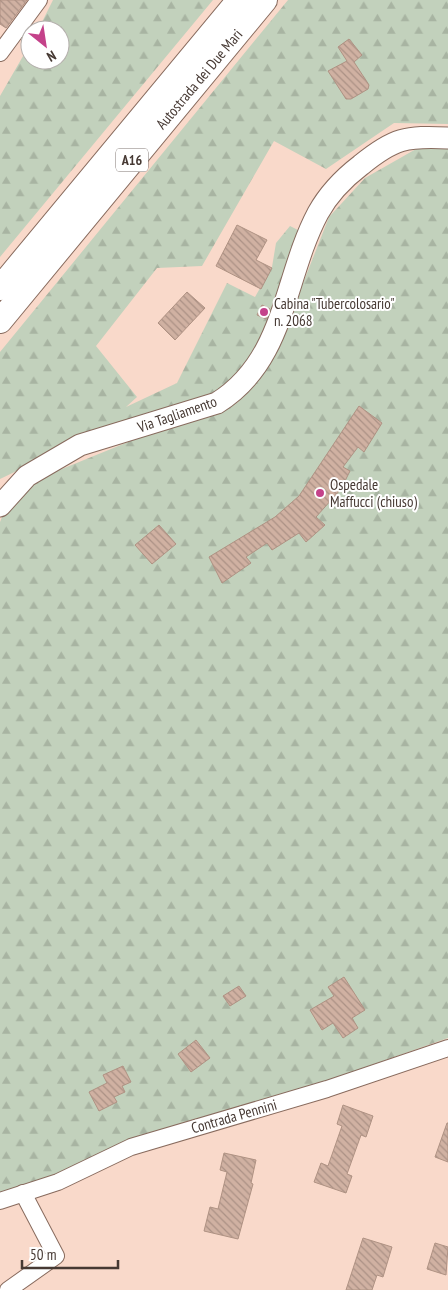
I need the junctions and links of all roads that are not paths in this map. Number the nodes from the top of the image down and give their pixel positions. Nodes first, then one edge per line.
1 (39, 0) edge
2 (239, 0) edge
3 (265, 0) edge
4 (0, 54) edge
5 (448, 138) edge
6 (0, 288) edge
7 (0, 321) edge
8 (0, 506) edge
9 (448, 1048) edge
10 (23, 1193) junction
11 (0, 1201) edge
12 (8, 1290) edge

1 - 4 street
2 - 6 highway, Autostrada dei Due Mari / A16
3 - 7 highway, Autostrada dei Due Mari / A16
5 - 8 main road, Via Tagliamento
9 - 10 street, Contrada Pennini
10 - 11 street, Contrada Pennini
10 - 12 street

